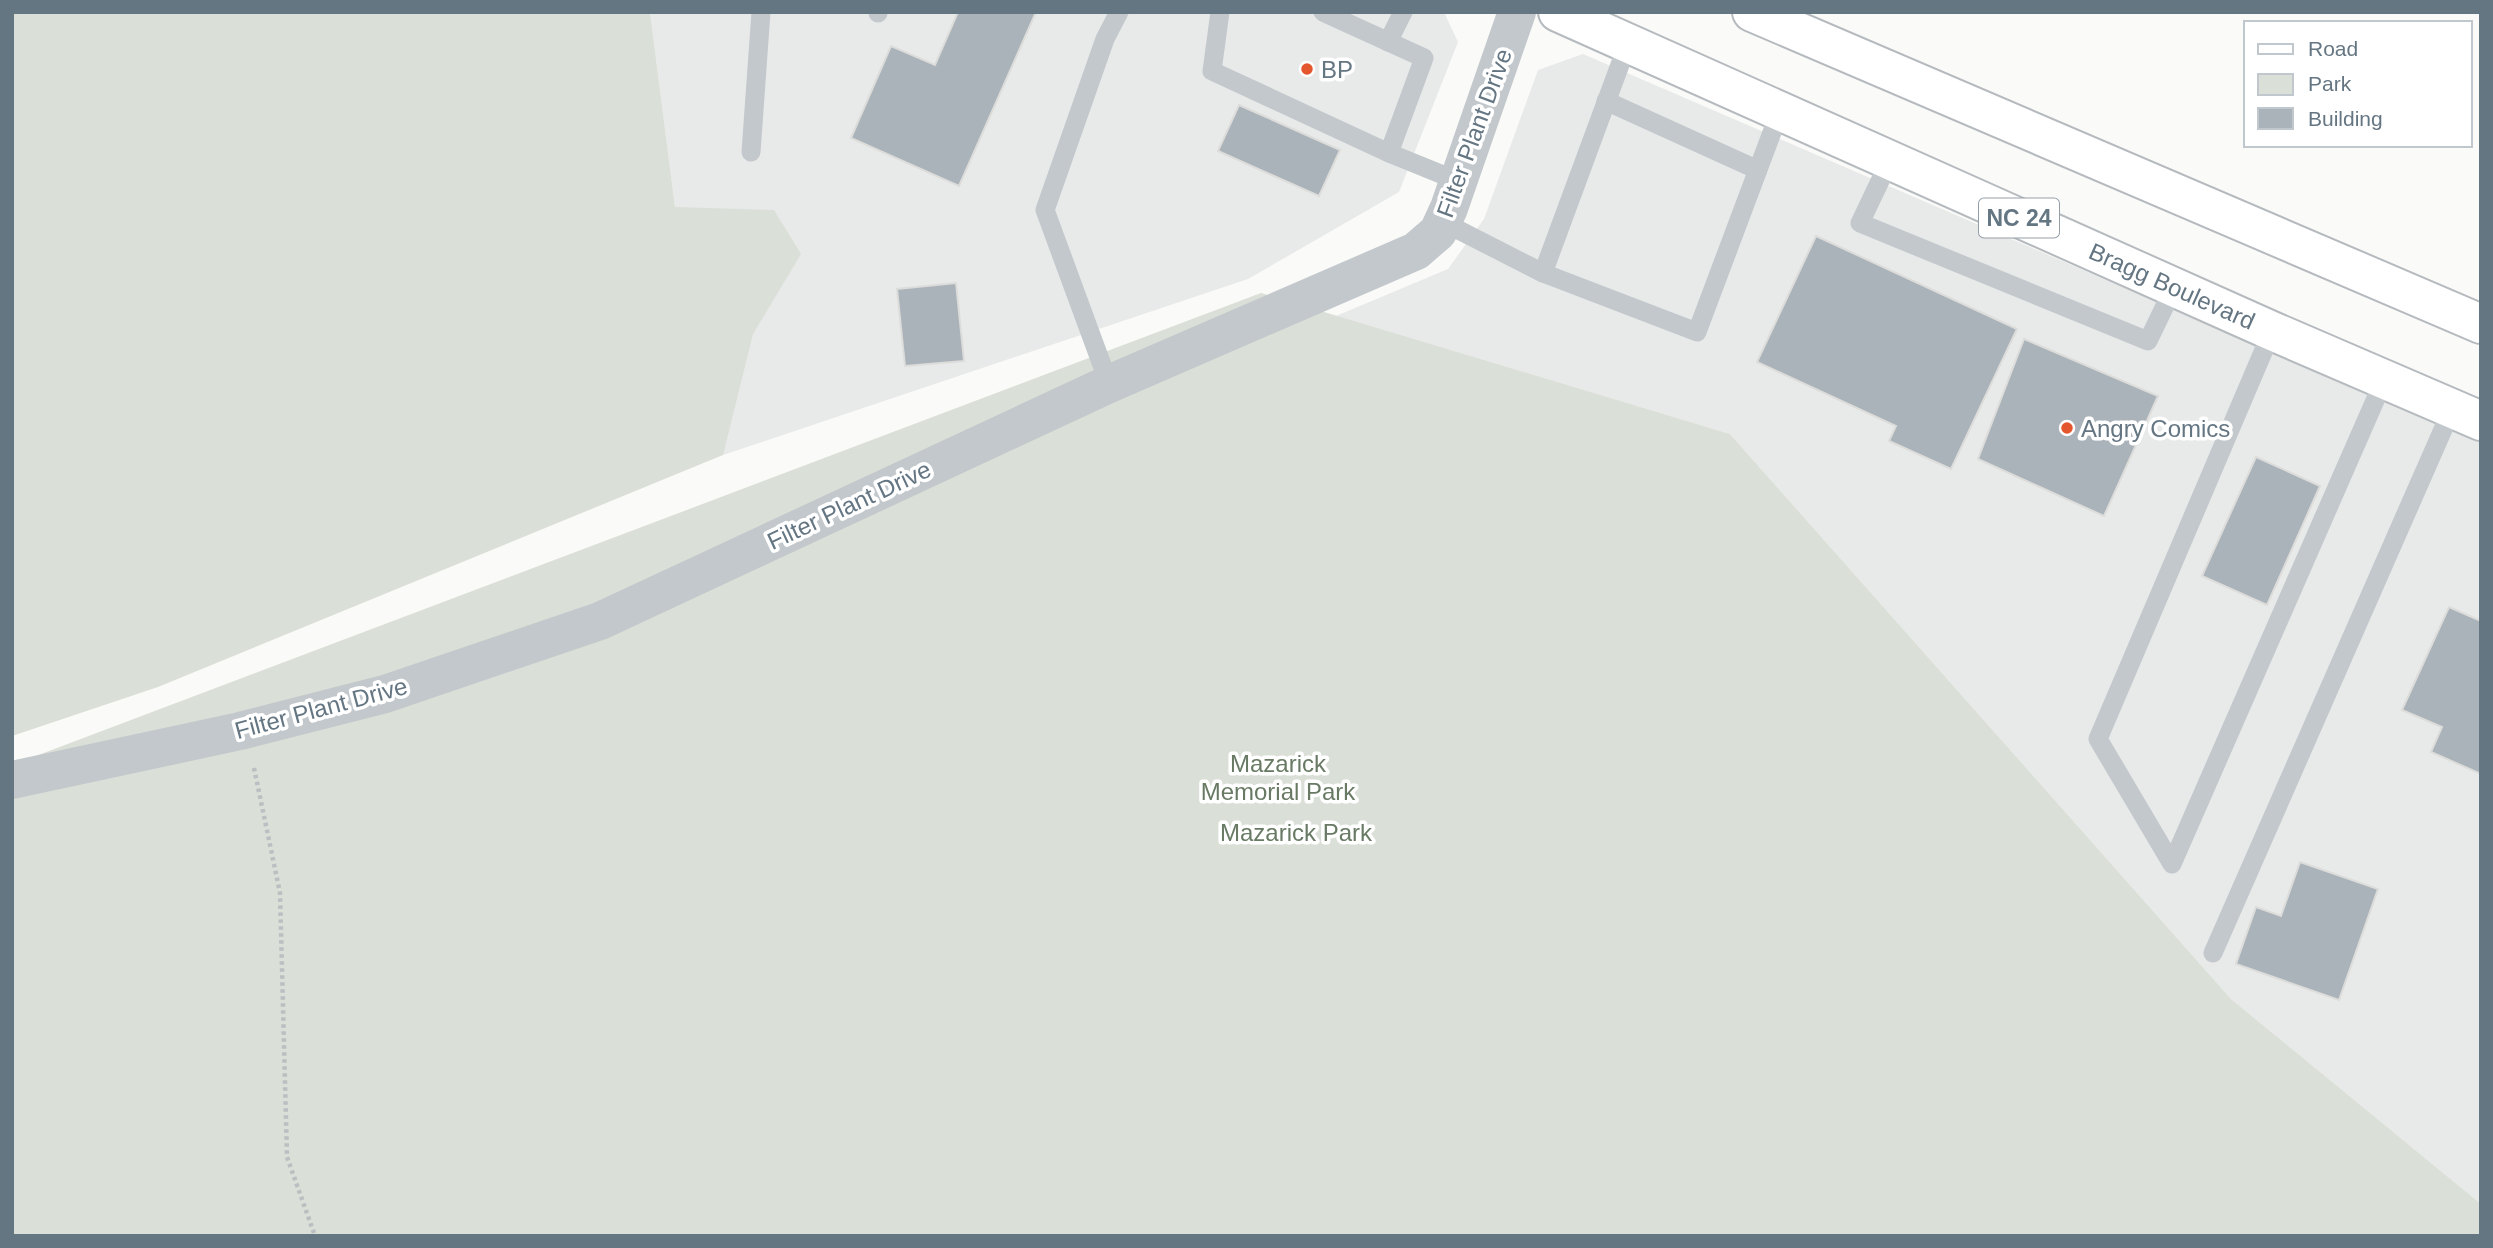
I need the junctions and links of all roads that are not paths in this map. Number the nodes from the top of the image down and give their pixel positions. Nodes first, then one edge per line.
1 (761, 12) edge
2 (1119, 12) edge
3 (1220, 12) edge
4 (1323, 12) edge
5 (1403, 12) edge
6 (1517, 12) edge
7 (1558, 12) edge
8 (1752, 12) edge
9 (1388, 42) junction
10 (1628, 43) junction
11 (1606, 101) junction
12 (1780, 111) junction
13 (751, 152) dead end
14 (1389, 153) junction
15 (1889, 160) junction
16 (1758, 170) junction
17 (1458, 181) junction
18 (1443, 222) junction
19 (1543, 273) junction
20 (2174, 287) junction
21 (2481, 324) edge
22 (2272, 331) junction
23 (2384, 380) junction
24 (1109, 384) junction
25 (2466, 415) edge
26 (12, 780) edge
27 (2213, 953) dead end

1 - 13 lane
2 - 24 lane
3 - 14 lane
4 - 9 lane
5 - 9 lane
6 - 17 street, Filter Plant Drive
7 - 10 main road, Bragg Boulevard / NC 24
8 - 21 main road
9 - 14 lane
10 - 11 lane
10 - 12 main road, Bragg Boulevard / NC 24
11 - 16 lane
11 - 19 lane
12 - 15 main road, Bragg Boulevard / NC 24
12 - 16 lane
14 - 17 lane
15 - 20 main road, Bragg Boulevard / NC 24
15 - 20 lane
16 - 19 lane
17 - 18 street, Filter Plant Drive
18 - 19 lane
18 - 24 street, Filter Plant Drive
20 - 22 main road, Bragg Boulevard / NC 24
22 - 23 main road, Bragg Boulevard / NC 24
22 - 23 lane
23 - 25 main road, Bragg Boulevard / NC 24
24 - 26 street, Filter Plant Drive
25 - 27 lane

